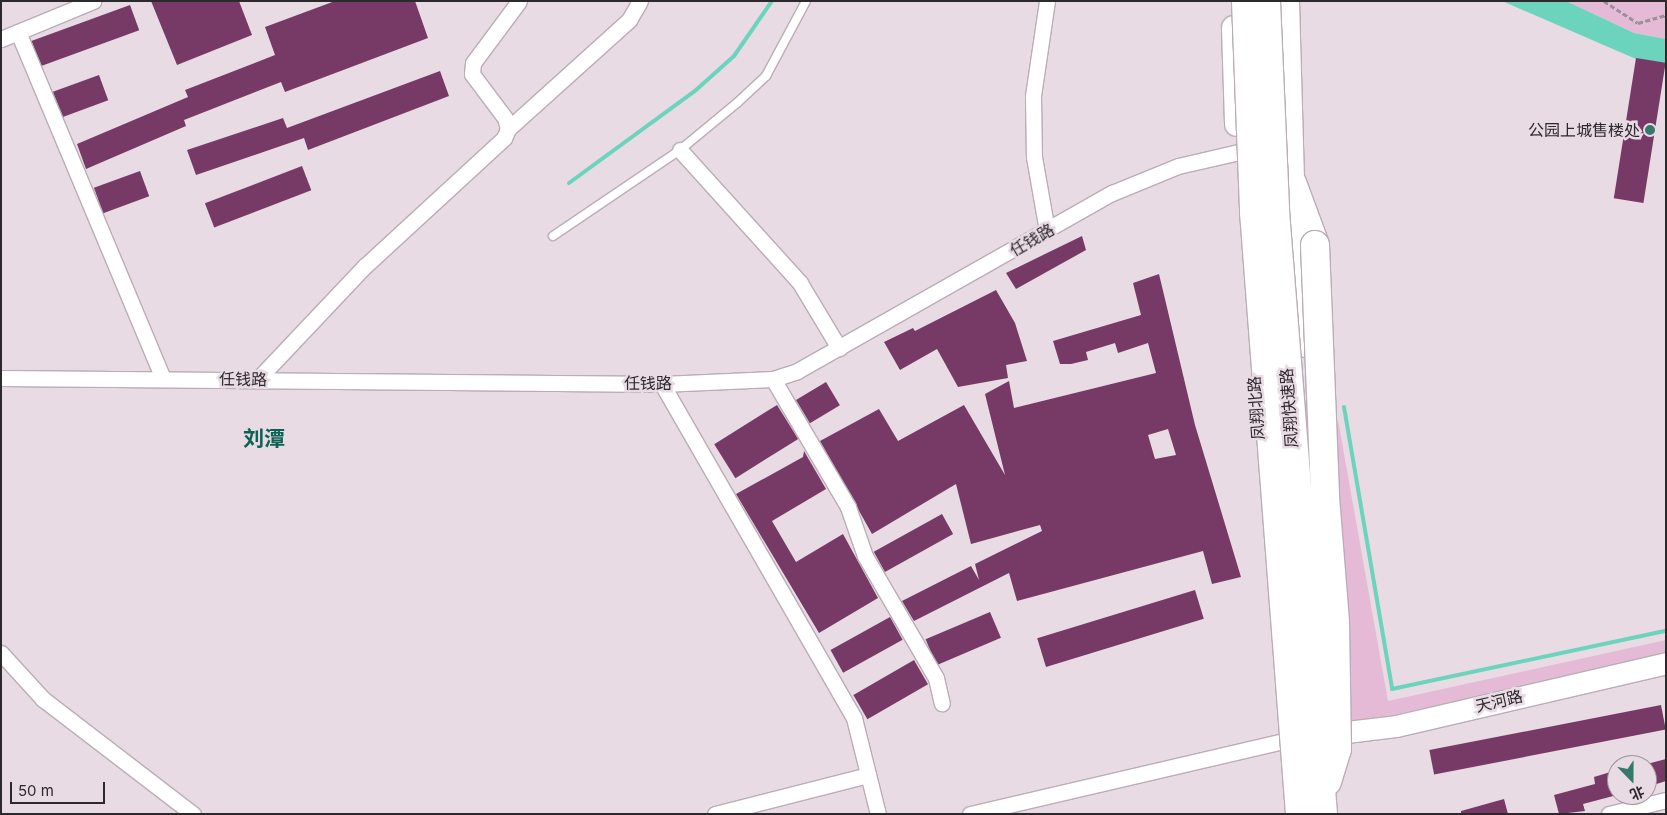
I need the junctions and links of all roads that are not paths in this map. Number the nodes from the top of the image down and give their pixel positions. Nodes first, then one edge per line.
1 (94, 1) edge
2 (519, 1) edge
3 (640, 1) edge
4 (806, 1) edge
5 (1047, 1) edge
6 (1234, 1) edge
7 (1246, 1) edge
8 (1266, 1) edge
9 (1286, 1) edge
10 (18, 32) junction
11 (1, 39) edge
12 (508, 129) junction
13 (680, 150) junction
14 (1239, 152) junction
15 (1292, 184) junction
16 (1047, 231) junction
17 (553, 236) dead end
18 (839, 348) junction
19 (1, 378) edge
20 (163, 378) junction
21 (258, 379) junction
22 (773, 379) junction
23 (662, 384) junction
24 (1, 653) edge
25 (1666, 663) edge
26 (942, 703) dead end
27 (1330, 734) junction
28 (1284, 742) junction
29 (868, 775) junction
30 (1666, 800) edge
31 (1326, 808) edge
32 (193, 814) edge
33 (715, 814) edge
34 (878, 814) edge
35 (970, 814) edge
36 (1292, 814) edge
37 (1300, 814) edge
38 (1609, 814) edge

1 - 10 street
2 - 12 street
3 - 12 street
4 - 13 lane
5 - 16 street
6 - 14 main road, 凤翔北路
7 - 37 highway, 凤翔快速路, bridge
8 - 31 highway, 凤翔快速路, bridge
9 - 15 main road
10 - 11 street
10 - 20 street
12 - 21 street
13 - 17 lane
13 - 18 street
14 - 16 street, 任钱路
14 - 28 main road, 凤翔北路
15 - 27 main road
15 - 31 highway, bridge
16 - 18 street, 任钱路
18 - 22 street, 任钱路
19 - 20 street, 任钱路
20 - 21 street, 任钱路
21 - 23 street, 任钱路
22 - 23 street, 任钱路
22 - 26 street
23 - 29 street
24 - 32 street
25 - 27 street, 天河路
27 - 31 main road
28 - 35 street
28 - 36 main road, 凤翔北路
29 - 33 street
29 - 34 street
30 - 38 street

